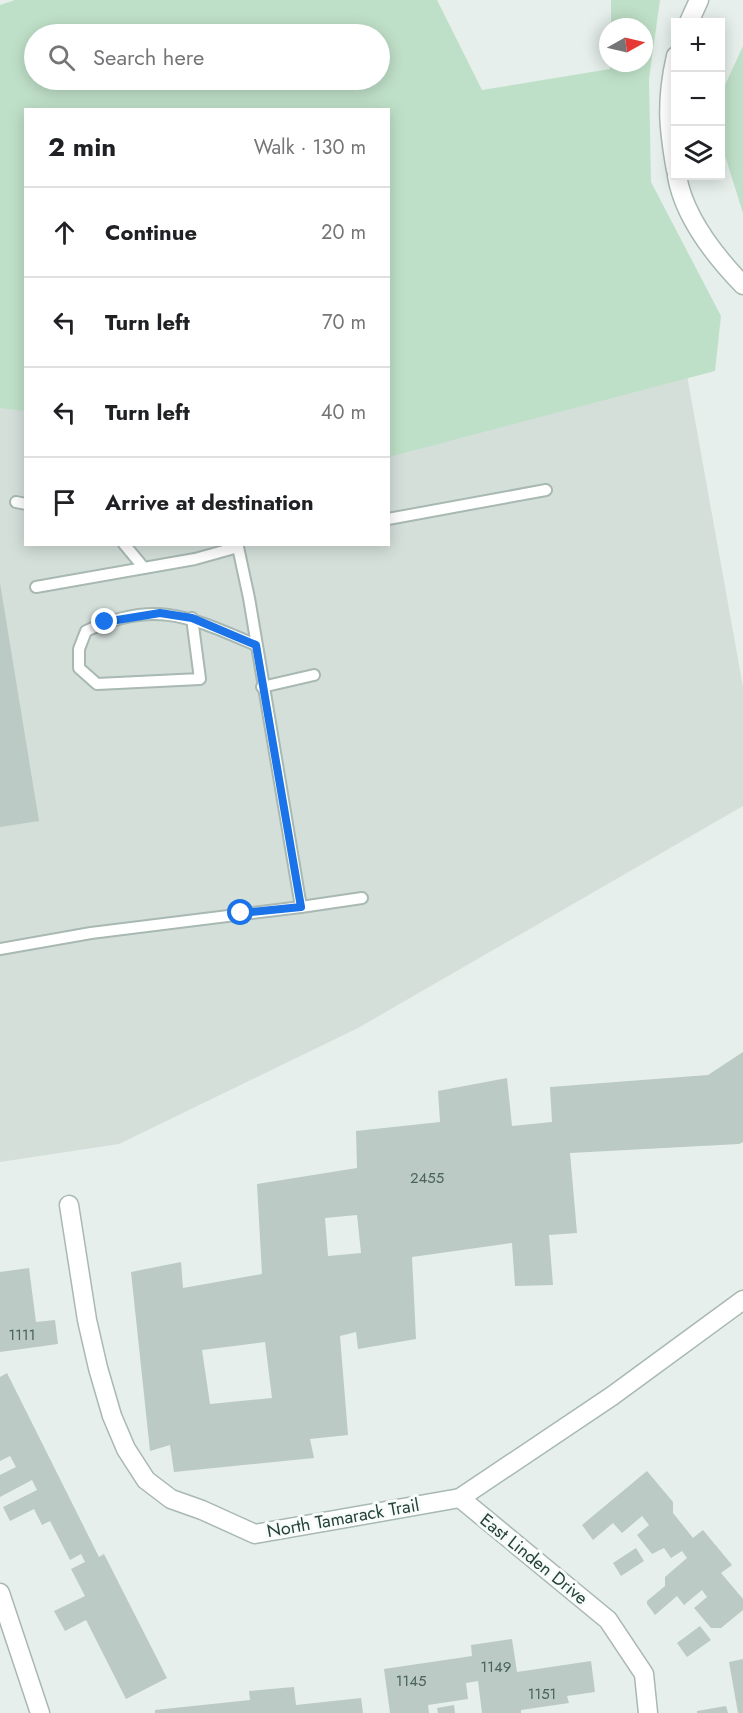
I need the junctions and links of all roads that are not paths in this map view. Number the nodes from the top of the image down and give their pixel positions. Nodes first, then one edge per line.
1 (699, 0) edge
2 (691, 18) edge
3 (672, 72) edge
4 (671, 146) edge
5 (677, 180) edge
6 (743, 285) edge
7 (546, 490) dead end
8 (390, 519) edge
9 (126, 546) edge
10 (243, 546) edge
11 (144, 568) junction
12 (36, 587) dead end
13 (192, 618) junction
14 (256, 645) junction
15 (315, 675) dead end
16 (262, 687) junction
17 (362, 898) dead end
18 (301, 907) junction
19 (0, 949) edge
20 (69, 1205) dead end
21 (743, 1300) edge
22 (460, 1498) junction
23 (0, 1593) edge
24 (40, 1713) edge
25 (648, 1713) edge

1 - 2 street
3 - 4 street
5 - 6 street
7 - 8 lane
9 - 11 lane
10 - 11 lane
10 - 14 lane
11 - 12 lane
13 - 13 lane
13 - 14 lane
14 - 16 lane
15 - 16 lane
16 - 18 lane
17 - 18 lane
18 - 19 lane
20 - 22 street, North Tamarack Trail
21 - 22 street, North Tamarack Trail
22 - 25 street, East Linden Drive
23 - 24 street

